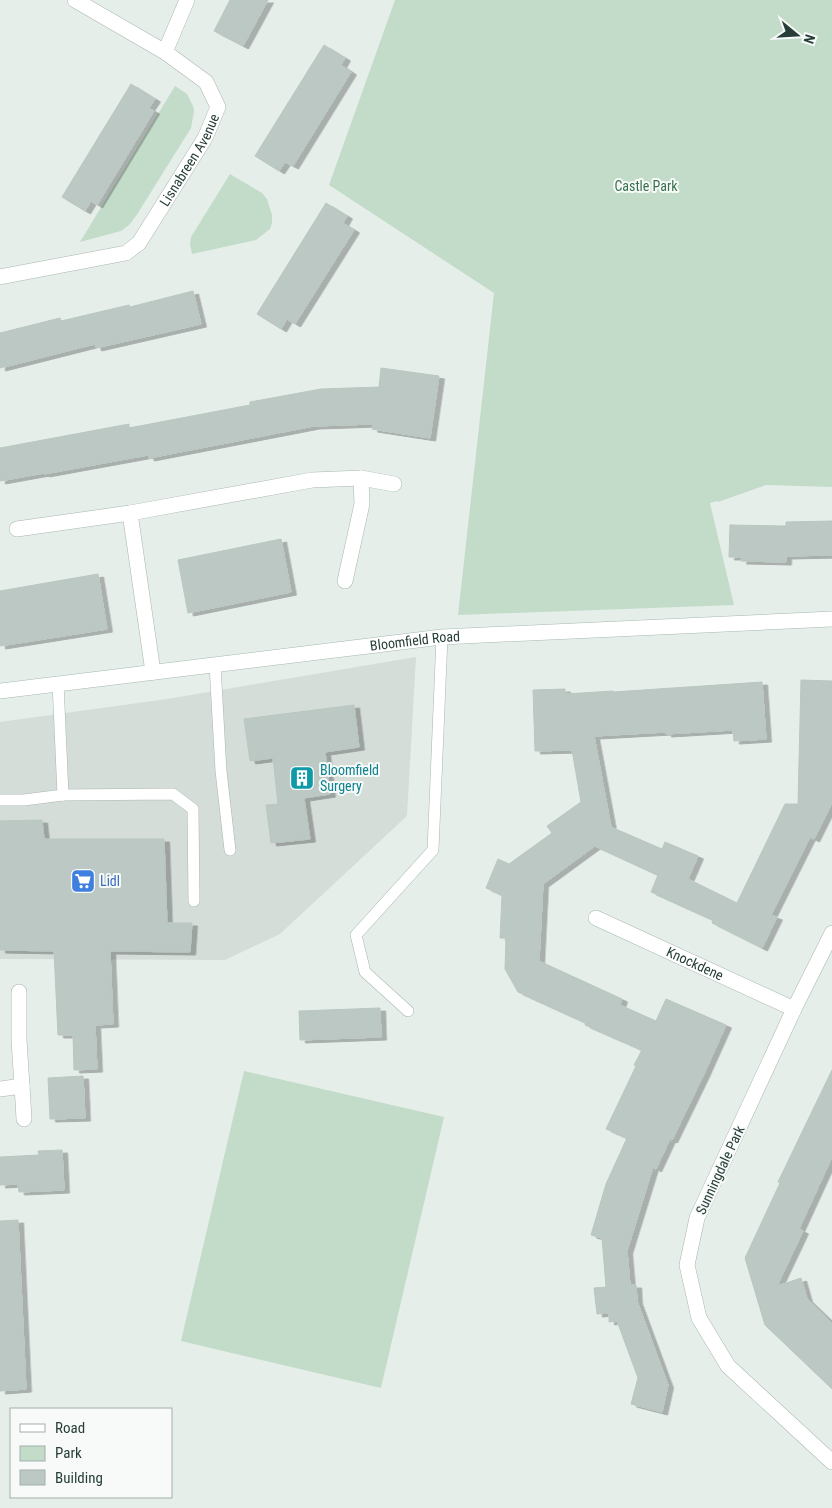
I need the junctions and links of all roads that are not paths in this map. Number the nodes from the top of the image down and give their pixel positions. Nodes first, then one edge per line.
1 (75, 0) edge
2 (187, 0) edge
3 (166, 52) junction
4 (0, 277) edge
5 (361, 478) junction
6 (394, 484) dead end
7 (130, 513) junction
8 (17, 529) dead end
9 (344, 581) dead end
10 (832, 619) edge
11 (442, 637) junction
12 (214, 665) junction
13 (153, 672) junction
14 (58, 683) junction
15 (0, 691) edge
16 (63, 795) junction
17 (0, 800) edge
18 (230, 850) dead end
19 (194, 901) dead end
20 (596, 918) dead end
21 (832, 933) edge
22 (19, 992) dead end
23 (794, 1009) junction
24 (408, 1011) dead end
25 (22, 1086) junction
26 (0, 1089) edge
27 (24, 1119) dead end
28 (832, 1462) edge

1 - 3 street, Lisnabreen Avenue
2 - 3 street
3 - 4 street, Lisnabreen Avenue
5 - 6 street
5 - 7 street
5 - 9 street
7 - 8 street
7 - 13 street
10 - 11 street, Bloomfield Road
11 - 12 street, Bloomfield Road
11 - 24 lane
12 - 13 street, Bloomfield Road
12 - 18 lane
13 - 14 street, Bloomfield Road
14 - 15 street, Bloomfield Road
14 - 16 lane
16 - 17 lane
16 - 19 lane
20 - 23 street, Knockdene
21 - 23 street, Sunningdale Park
22 - 25 street
23 - 28 street, Sunningdale Park
25 - 26 street
25 - 27 street

